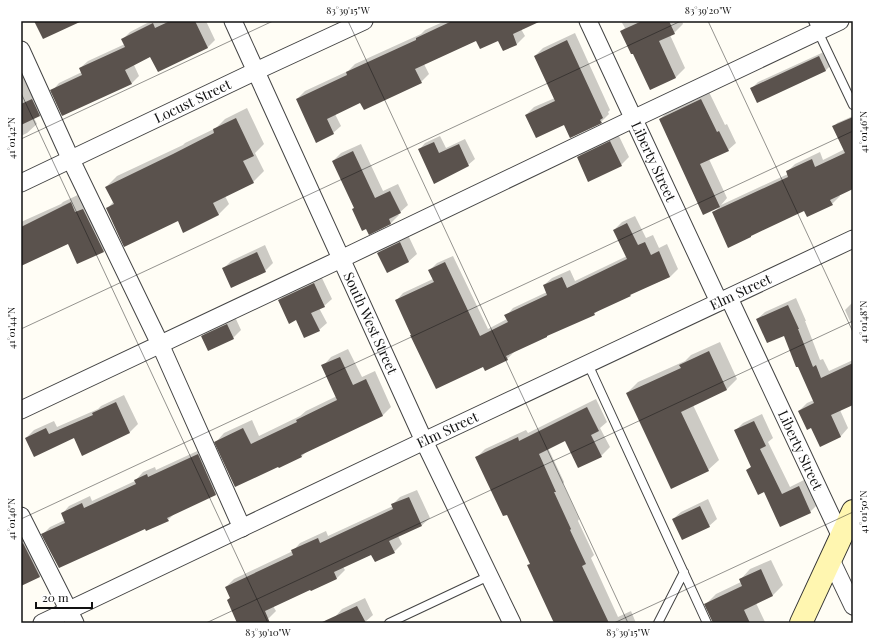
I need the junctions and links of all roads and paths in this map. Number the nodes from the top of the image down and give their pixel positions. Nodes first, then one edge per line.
1 (233, 21) edge
2 (364, 21) edge
3 (588, 21) edge
4 (840, 21) edge
5 (815, 26) edge
6 (21, 50) edge
7 (256, 71) junction
8 (853, 105) edge
9 (633, 119) junction
10 (71, 160) junction
11 (21, 183) edge
12 (853, 239) edge
13 (341, 259) junction
14 (724, 300) junction
15 (160, 344) junction
16 (588, 364) junction
17 (21, 410) edge
18 (424, 441) junction
19 (853, 511) edge
20 (21, 516) edge
21 (242, 528) junction
22 (841, 537) junction
23 (831, 560) junction
24 (684, 572) junction
25 (489, 576) junction
26 (853, 606) edge
27 (72, 617) edge
28 (42, 623) edge
29 (390, 623) edge
30 (512, 623) edge
31 (658, 623) edge
32 (707, 623) edge
33 (801, 623) edge

1 - 7 street, South West Street
2 - 7 street, Locust Street
3 - 9 street, Liberty Street
4 - 5 street
5 - 8 lane
5 - 9 street
6 - 10 street
7 - 10 street, Locust Street
7 - 13 street, South West Street
9 - 13 street
9 - 14 street, Liberty Street
10 - 11 street, Locust Street
10 - 15 street
12 - 14 street, Elm Street
13 - 15 street
13 - 18 street, South West Street
14 - 16 street, Elm Street
14 - 22 street, Liberty Street
15 - 17 street
15 - 21 street
16 - 18 street, Elm Street
16 - 24 lane
18 - 21 street, Elm Street
18 - 25 street, South West Street
19 - 22 main road
20 - 27 street
21 - 27 street, Elm Street
22 - 23 main road
23 - 26 street
23 - 33 main road
24 - 31 lane
24 - 32 lane
25 - 29 lane
25 - 30 street, South West Street
27 - 28 street, Elm Street

